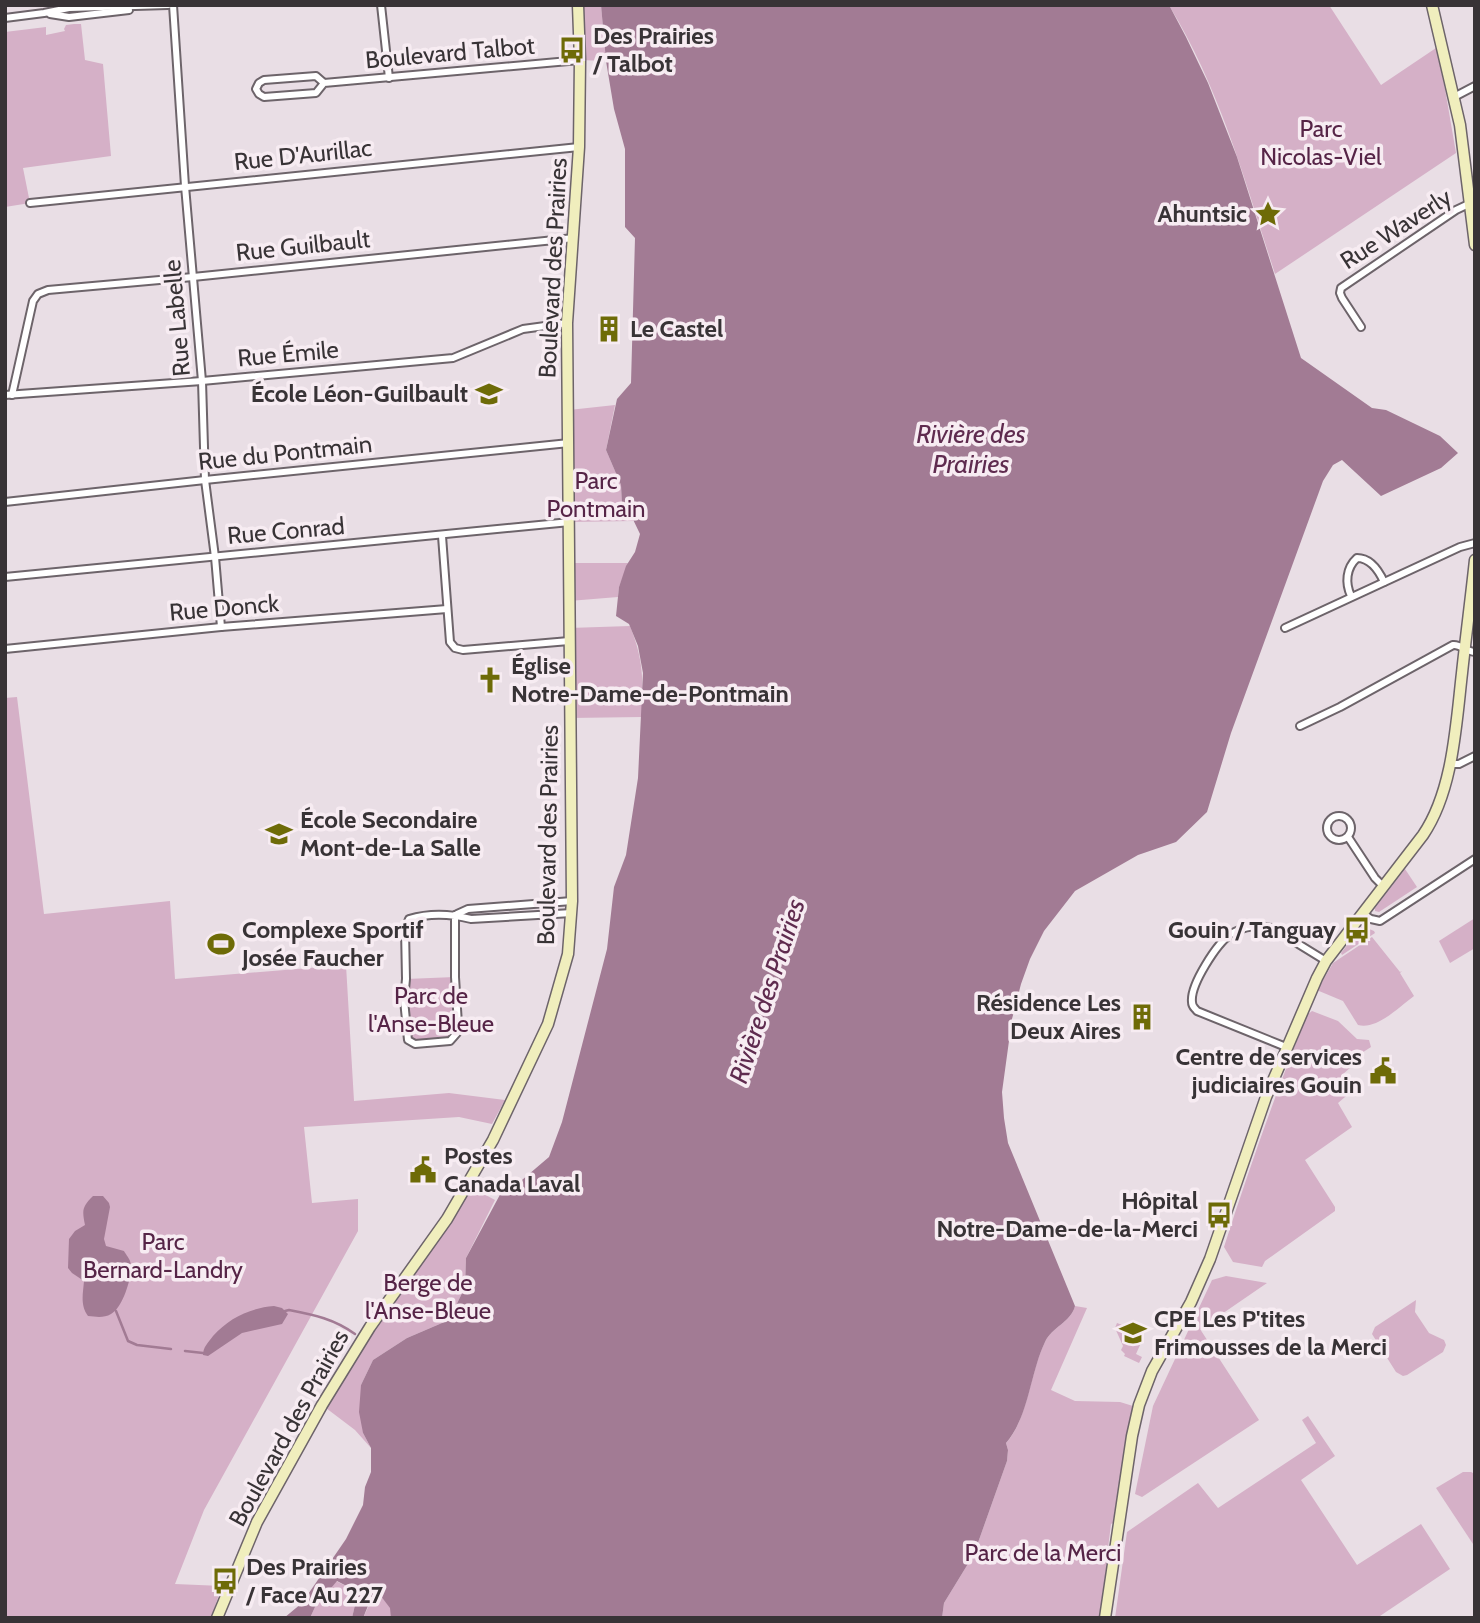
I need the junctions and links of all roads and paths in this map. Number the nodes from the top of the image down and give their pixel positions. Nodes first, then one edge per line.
1 (170, 5) edge
2 (380, 5) edge
3 (578, 5) edge
4 (1432, 5) edge
5 (159, 6) edge
6 (5, 18) edge
7 (580, 60) junction
8 (389, 78) junction
9 (324, 83) junction
10 (1475, 86) edge
11 (1454, 97) junction
12 (579, 147) junction
13 (185, 186) junction
14 (1472, 202) edge
15 (30, 203) dead end
16 (574, 238) junction
17 (1475, 245) edge
18 (193, 277) junction
19 (567, 323) junction
20 (1361, 327) dead end
21 (202, 381) junction
22 (9, 395) edge
23 (569, 443) junction
24 (205, 480) junction
25 (5, 502) edge
26 (570, 522) junction
27 (442, 536) junction
28 (1475, 543) edge
29 (215, 557) junction
30 (1475, 560) edge
31 (5, 577) edge
32 (1384, 582) junction
33 (1351, 596) junction
34 (447, 609) junction
35 (221, 628) junction
36 (1285, 628) dead end
37 (569, 642) junction
38 (5, 649) edge
39 (1470, 651) edge
40 (1300, 726) dead end
41 (1475, 756) edge
42 (1449, 764) junction
43 (1348, 837) dead end
44 (1475, 859) edge
45 (1384, 887) junction
46 (572, 901) junction
47 (572, 913) junction
48 (1363, 914) junction
49 (456, 915) junction
50 (1326, 961) junction
51 (1286, 1048) junction
52 (217, 1618) edge
53 (1105, 1618) edge

1 - 5 street
1 - 13 street, Rue Labelle
2 - 8 street
3 - 7 street, Boulevard des Prairies
4 - 11 street
5 - 6 street
7 - 8 street, Boulevard Talbot
7 - 12 street, Boulevard des Prairies
8 - 9 street, Boulevard Talbot
9 - 9 street, Boulevard Talbot
10 - 11 street
11 - 14 street
12 - 13 street, Rue D'Aurillac
12 - 16 street, Boulevard des Prairies
13 - 15 street, Rue D'Aurillac
13 - 18 street, Rue Labelle
14 - 17 street
14 - 20 street, Rue Waverly
16 - 18 street, Rue Guilbault
16 - 19 street, Boulevard des Prairies
18 - 21 street, Rue Labelle
18 - 22 street, Rue Guilbault
19 - 21 street, Rue Émile
19 - 23 street, Boulevard des Prairies
21 - 22 street, Rue Émile
21 - 24 street, Rue Labelle
23 - 24 street, Rue du Pontmain
23 - 26 street, Boulevard des Prairies
24 - 25 street, Rue du Pontmain
24 - 29 street, Rue Labelle
26 - 27 street, Rue Conrad
26 - 37 street, Boulevard des Prairies
27 - 29 street, Rue Conrad
27 - 34 street
28 - 32 street
29 - 31 street, Rue Conrad
29 - 35 street, Rue Labelle
30 - 39 street
32 - 33 street
32 - 33 street
33 - 36 street
34 - 35 street, Rue Donck
34 - 37 street
35 - 38 street, Rue Donck
37 - 46 street, Boulevard des Prairies
39 - 40 street
39 - 42 street
41 - 42 street
42 - 45 street
43 - 45 street
44 - 48 street
45 - 48 street
46 - 47 street, Boulevard des Prairies
46 - 49 street
47 - 49 street
47 - 52 street, Boulevard des Prairies
48 - 50 street
49 - 49 street
50 - 51 street
50 - 51 street
51 - 53 street

